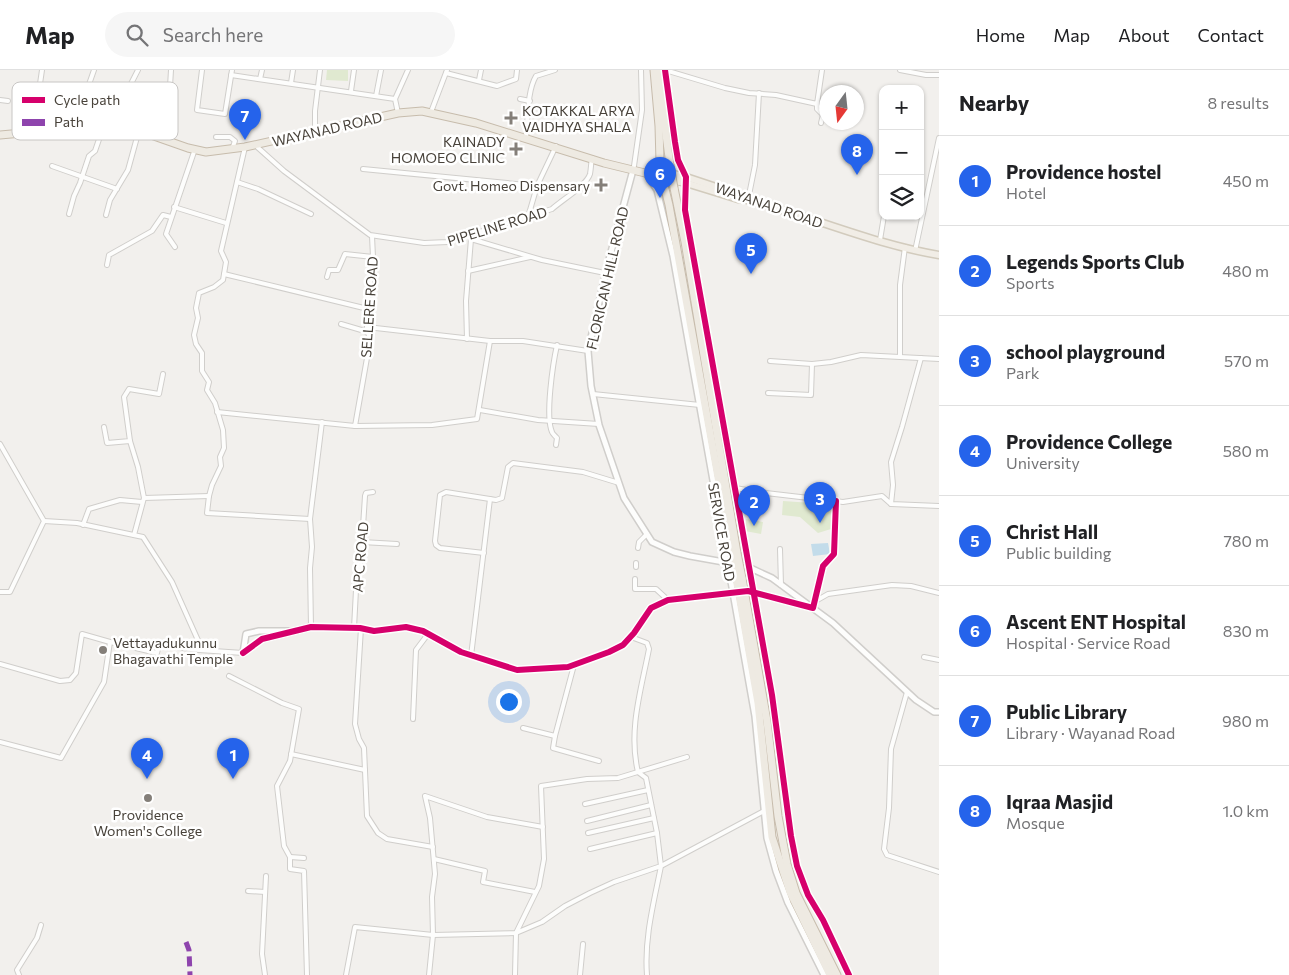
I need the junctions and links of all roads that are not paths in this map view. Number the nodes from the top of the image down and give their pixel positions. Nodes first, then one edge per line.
1 (94, 70) edge
2 (138, 70) edge
3 (202, 70) edge
4 (232, 70) edge
5 (262, 70) edge
6 (293, 70) edge
7 (320, 70) edge
8 (354, 70) edge
9 (380, 70) edge
10 (408, 70) edge
11 (481, 70) edge
12 (517, 70) edge
13 (555, 70) edge
14 (641, 70) edge
15 (654, 70) edge
16 (659, 70) edge
17 (665, 70) edge
18 (822, 70) edge
19 (900, 70) edge
20 (446, 72) edge
21 (231, 75) junction
22 (939, 75) edge
23 (260, 79) junction
24 (478, 80) junction
25 (90, 82) edge
26 (131, 82) edge
27 (291, 83) junction
28 (318, 88) junction
29 (351, 91) junction
30 (759, 93) junction
31 (376, 96) junction
32 (395, 99) junction
33 (520, 99) dead end
34 (0, 100) edge
35 (8, 101) dead end
36 (530, 101) junction
37 (817, 104) junction
38 (819, 111) edge
39 (431, 112) junction
40 (398, 113) junction
41 (315, 131) junction
42 (216, 136) dead end
43 (526, 137) junction
44 (939, 138) edge
45 (100, 140) edge
46 (136, 140) edge
47 (167, 140) edge
48 (255, 145) junction
49 (556, 146) junction
50 (244, 148) junction
51 (232, 149) junction
52 (195, 150) junction
53 (595, 159) junction
54 (52, 166) dead end
55 (634, 168) junction
56 (363, 169) dead end
57 (647, 173) junction
58 (82, 177) junction
59 (686, 180) junction
60 (237, 182) junction
61 (537, 186) junction
62 (117, 189) junction
63 (746, 199) junction
64 (174, 207) junction
65 (69, 214) dead end
66 (311, 214) dead end
67 (106, 215) dead end
68 (171, 217) junction
69 (528, 217) junction
70 (883, 220) edge
71 (226, 223) junction
72 (372, 236) junction
73 (471, 237) junction
74 (880, 240) junction
75 (175, 247) dead end
76 (904, 248) junction
77 (915, 250) junction
78 (939, 255) edge
79 (373, 257) junction
80 (532, 257) junction
81 (107, 265) dead end
82 (468, 271) junction
83 (605, 273) junction
84 (224, 274) junction
85 (327, 277) dead end
86 (368, 309) junction
87 (340, 324) dead end
88 (367, 326) junction
89 (368, 332) junction
90 (467, 339) junction
91 (490, 341) junction
92 (557, 345) junction
93 (588, 351) junction
94 (900, 356) junction
95 (921, 358) junction
96 (939, 359) edge
97 (770, 361) dead end
98 (812, 364) junction
99 (163, 374) dead end
100 (768, 393) dead end
101 (593, 394) junction
102 (700, 405) junction
103 (480, 410) junction
104 (217, 412) junction
105 (550, 420) junction
106 (322, 422) junction
107 (599, 424) junction
108 (354, 426) junction
109 (104, 427) dead end
110 (130, 441) junction
111 (0, 444) edge
112 (556, 445) dead end
113 (619, 483) junction
114 (735, 488) junction
115 (373, 492) dead end
116 (209, 496) junction
117 (490, 499) junction
118 (143, 500) junction
119 (836, 501) junction
120 (891, 504) junction
121 (939, 506) edge
122 (310, 519) junction
123 (44, 521) junction
124 (83, 524) junction
125 (647, 534) junction
126 (134, 535) junction
127 (362, 542) junction
128 (397, 544) dead end
129 (638, 548) dead end
130 (780, 549) dead end
131 (484, 553) junction
132 (734, 554) junction
133 (728, 562) junction
134 (748, 567) junction
135 (635, 579) dead end
136 (782, 585) junction
137 (0, 592) edge
138 (739, 592) junction
139 (754, 592) junction
140 (939, 593) edge
141 (668, 600) junction
142 (814, 605) junction
143 (311, 627) junction
144 (354, 628) junction
145 (361, 628) junction
146 (296, 631) junction
147 (428, 634) junction
148 (631, 637) junction
149 (110, 642) junction
150 (199, 650) junction
151 (243, 653) junction
152 (472, 656) junction
153 (924, 656) dead end
154 (939, 660) edge
155 (0, 664) edge
156 (574, 665) junction
157 (230, 676) dead end
158 (907, 692) junction
159 (939, 712) edge
160 (413, 719) dead end
161 (523, 728) dead end
162 (555, 736) junction
163 (0, 742) edge
164 (291, 754) junction
165 (687, 757) dead end
166 (599, 761) dead end
167 (365, 770) junction
168 (638, 772) junction
169 (648, 790) junction
170 (584, 804) dead end
171 (651, 805) junction
172 (764, 811) junction
173 (654, 818) junction
174 (587, 821) dead end
175 (543, 827) junction
176 (588, 833) dead end
177 (657, 833) junction
178 (433, 847) junction
179 (590, 849) dead end
180 (290, 857) junction
181 (304, 858) dead end
182 (434, 858) junction
183 (661, 866) junction
184 (939, 872) edge
185 (266, 876) dead end
186 (248, 891) dead end
187 (265, 892) junction
188 (536, 892) junction
189 (41, 925) dead end
190 (516, 933) junction
191 (433, 935) junction
192 (583, 944) dead end
193 (19, 975) edge
194 (265, 975) edge
195 (307, 975) edge
196 (346, 975) edge
197 (429, 975) edge
198 (515, 975) edge
199 (580, 975) edge
200 (647, 975) edge
201 (824, 975) edge
202 (830, 975) edge
203 (836, 975) edge
204 (849, 975) edge

1 - 25 street
2 - 26 street
3 - 21 street
4 - 21 street
5 - 23 street
6 - 27 street
7 - 28 street
8 - 29 street
9 - 31 street
10 - 32 street
11 - 24 street
12 - 24 street
13 - 36 street
14 - 55 street
15 - 132 highway, bridge
16 - 132 highway, bridge
17 - 30 street
17 - 59 street
18 - 37 street
19 - 22 street
20 - 24 street
20 - 39 street
21 - 23 street
23 - 27 street
27 - 28 street
28 - 29 street
28 - 41 street
29 - 31 street
30 - 37 street
30 - 63 street
31 - 32 street
32 - 40 street
33 - 36 street
34 - 35 street
36 - 43 street
37 - 38 street
39 - 40 highway, WAYANAD ROAD
39 - 43 highway, WAYANAD ROAD
40 - 41 highway, WAYANAD ROAD
41 - 48 highway, WAYANAD ROAD
42 - 51 street
43 - 49 highway, WAYANAD ROAD
44 - 77 street
45 - 58 street
46 - 62 street
47 - 52 highway, WAYANAD ROAD
48 - 50 highway, WAYANAD ROAD
48 - 72 street
49 - 53 highway, WAYANAD ROAD
49 - 61 street
50 - 51 highway, WAYANAD ROAD
50 - 60 street
51 - 52 highway, WAYANAD ROAD
52 - 64 street
53 - 55 highway, WAYANAD ROAD
53 - 69 street, PIPELINE ROAD
54 - 58 street
55 - 57 highway, WAYANAD ROAD
55 - 59 highway, WAYANAD ROAD
55 - 83 street, FLORICAN HILL ROAD
56 - 61 street
57 - 59 highway, WAYANAD ROAD
57 - 102 street, SERVICE ROAD
58 - 62 street
58 - 65 street
59 - 63 main road, WAYANAD ROAD
59 - 114 street
60 - 66 street
60 - 71 street
61 - 69 street
62 - 67 street
63 - 74 main road, WAYANAD ROAD
64 - 68 street
64 - 71 street
68 - 75 street
68 - 81 street
69 - 73 street, PIPELINE ROAD
70 - 74 street
71 - 84 street
72 - 73 street, PIPELINE ROAD
72 - 79 street, SELLERE ROAD
73 - 80 street
73 - 82 street
74 - 76 main road, WAYANAD ROAD
76 - 77 main road, WAYANAD ROAD
76 - 94 street
77 - 78 main road, WAYANAD ROAD
79 - 85 street
79 - 86 street, SELLERE ROAD
80 - 82 street
80 - 83 street
82 - 90 street
83 - 93 street, FLORICAN HILL ROAD
84 - 86 street
84 - 104 street
86 - 88 street, SELLERE ROAD
87 - 89 street
88 - 89 street, SELLERE ROAD
88 - 90 street
89 - 108 street, SELLERE ROAD
90 - 91 street
91 - 92 street
91 - 103 street
92 - 93 street
92 - 105 street
93 - 101 street, FLORICAN HILL ROAD
94 - 95 street
94 - 98 street
95 - 96 street
95 - 120 street
97 - 98 street
98 - 100 street
99 - 110 street
101 - 102 street
101 - 107 street, FLORICAN HILL ROAD
102 - 133 street, SERVICE ROAD
103 - 105 street
103 - 108 street
104 - 106 street
104 - 116 street
105 - 107 street
105 - 112 street
106 - 108 street
106 - 122 street
107 - 113 street, FLORICAN HILL ROAD
109 - 110 street
110 - 118 street
111 - 123 street
113 - 117 street
113 - 125 street, FLORICAN HILL ROAD
114 - 119 street
114 - 134 street
115 - 127 street, APC ROAD
116 - 118 street
116 - 122 street
117 - 131 street
117 - 131 street
118 - 124 street
118 - 126 street
119 - 120 street
119 - 142 street
120 - 121 street
122 - 143 street
123 - 124 street
123 - 137 street
124 - 126 street
125 - 129 street
125 - 133 street, FLORICAN HILL ROAD
126 - 150 street
127 - 128 street
127 - 144 street, APC ROAD
130 - 136 street
131 - 152 street
132 - 138 highway, bridge
133 - 134 street, FLORICAN HILL ROAD
133 - 138 street, SERVICE ROAD
134 - 136 street, FLORICAN HILL ROAD
134 - 139 street
135 - 141 street
136 - 142 street, FLORICAN HILL ROAD
138 - 139 street
138 - 141 street
138 - 172 street, SERVICE ROAD
138 - 202 highway
138 - 203 highway
139 - 142 street
139 - 204 street
140 - 142 street
141 - 148 street
142 - 158 street, FLORICAN HILL ROAD
143 - 144 street
143 - 146 street
144 - 145 street
145 - 147 street
145 - 167 street
146 - 151 street
146 - 151 street
147 - 152 street
147 - 160 street
148 - 156 street
148 - 168 street
149 - 150 street
149 - 155 street
149 - 163 street
150 - 151 street
152 - 156 street
153 - 154 street
156 - 162 street
157 - 164 street
158 - 159 street, FLORICAN HILL ROAD
158 - 184 street
161 - 162 street
162 - 166 street
164 - 167 street
164 - 180 street
165 - 168 street
167 - 178 street
168 - 169 street
168 - 175 street
169 - 170 street
169 - 171 street
171 - 173 street
171 - 174 street
172 - 183 street
172 - 201 street, SERVICE ROAD
173 - 176 street
173 - 177 street
175 - 178 street
175 - 188 street
177 - 179 street
177 - 183 street
178 - 182 street
180 - 181 street
180 - 195 street
182 - 188 street
182 - 191 street
183 - 190 street
183 - 200 street
185 - 187 street
186 - 187 street
187 - 194 street
188 - 190 street
189 - 193 street
190 - 191 street
190 - 198 street
191 - 196 street
191 - 197 street
192 - 199 street

